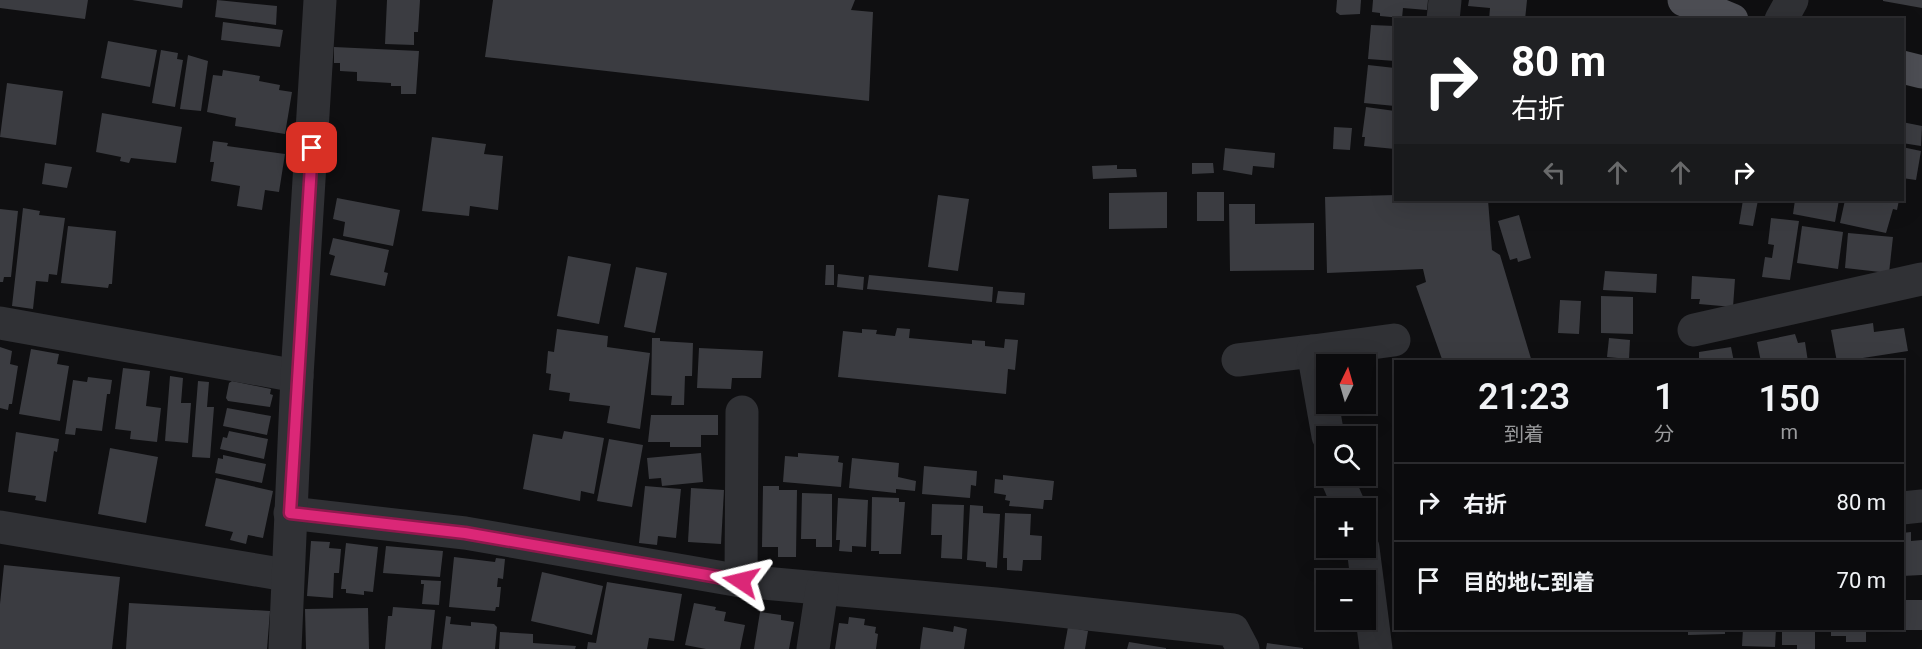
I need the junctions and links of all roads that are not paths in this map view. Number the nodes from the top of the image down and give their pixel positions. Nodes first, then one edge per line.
1 (320, 0) edge
2 (1445, 0) edge
3 (1684, 0) edge
4 (1792, 0) edge
5 (1443, 18) edge
6 (1727, 18) edge
7 (1783, 18) edge
8 (1904, 68) edge
9 (1922, 72) edge
10 (1922, 279) edge
11 (0, 323) edge
12 (1694, 330) dead end
13 (1394, 340) dead end
14 (1313, 351) junction
15 (1238, 360) dead end
16 (297, 376) junction
17 (742, 411) dead end
18 (1326, 426) edge
19 (1922, 506) edge
20 (1904, 508) edge
21 (290, 513) junction
22 (0, 527) edge
23 (1364, 558) edge
24 (286, 575) junction
25 (741, 581) junction
26 (822, 589) junction
27 (285, 649) edge
28 (813, 649) edge
29 (1243, 649) edge
30 (1376, 649) edge

1 - 16 street
2 - 5 street
3 - 6 main road
4 - 7 street
8 - 9 main road
10 - 12 street
11 - 16 street
13 - 14 street
14 - 15 street
14 - 18 street
16 - 21 street
17 - 25 street
19 - 20 street
21 - 24 street
21 - 25 street
22 - 24 street
23 - 30 street
24 - 27 street
25 - 26 street
26 - 28 street
26 - 29 street

